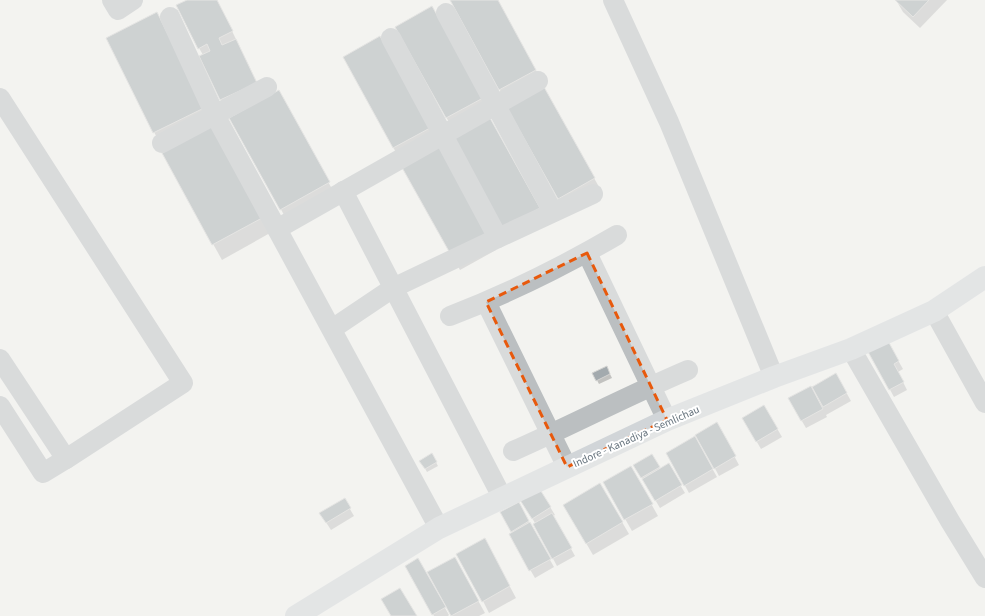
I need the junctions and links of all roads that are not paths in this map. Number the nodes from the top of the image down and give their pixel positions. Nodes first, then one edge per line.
1 (112, 0) edge
2 (133, 0) edge
3 (613, 0) edge
4 (446, 13) dead end
5 (170, 17) dead end
6 (391, 38) dead end
7 (538, 81) dead end
8 (267, 87) dead end
9 (0, 98) edge
10 (496, 105) junction
11 (215, 115) junction
12 (444, 135) junction
13 (162, 143) dead end
14 (344, 192) junction
15 (593, 194) dead end
16 (553, 212) junction
17 (277, 229) junction
18 (617, 235) dead end
19 (498, 238) junction
20 (587, 253) junction
21 (985, 277) edge
22 (394, 288) junction
23 (486, 302) junction
24 (934, 311) junction
25 (450, 316) dead end
26 (332, 329) junction
27 (851, 350) junction
28 (0, 359) edge
29 (688, 370) dead end
30 (774, 377) junction
31 (650, 386) junction
32 (985, 403) edge
33 (0, 406) edge
34 (667, 420) junction
35 (551, 434) junction
36 (513, 451) dead end
37 (66, 459) junction
38 (567, 467) junction
39 (502, 497) junction
40 (439, 528) junction
41 (985, 578) edge
42 (296, 616) edge

1 - 2 street
3 - 30 street
4 - 10 street
5 - 11 street
6 - 12 street
7 - 10 street
8 - 11 street
9 - 37 street
10 - 12 street
10 - 16 street
11 - 13 street
11 - 17 street
12 - 14 street
12 - 19 street
14 - 17 street
14 - 22 street
15 - 16 street
16 - 19 street
17 - 26 street
18 - 20 street
19 - 22 street
20 - 23 street
20 - 31 street
21 - 24 main road, Indore - Kanadiya - Semlichau
22 - 26 street
22 - 39 street
23 - 25 street
23 - 35 street
24 - 27 main road, Indore - Kanadiya - Semlichau
24 - 32 street
26 - 40 street
27 - 30 main road, Indore - Kanadiya - Semlichau
27 - 41 street
28 - 37 street
29 - 31 street
30 - 34 main road, Indore - Kanadiya - Semlichau
31 - 34 street
31 - 35 street
33 - 37 street
34 - 38 main road, Indore - Kanadiya - Semlichau
35 - 36 street
35 - 38 street
38 - 39 main road, Indore - Kanadiya - Semlichau
39 - 40 main road, Indore - Kanadiya - Semlichau
40 - 42 main road, Indore - Kanadiya - Semlichau

